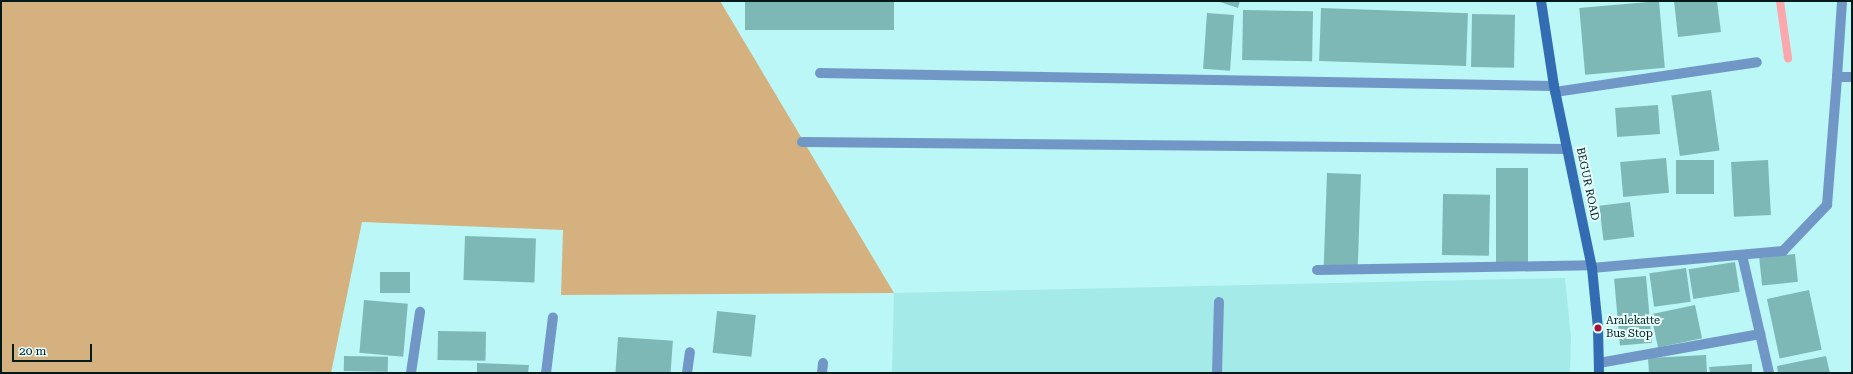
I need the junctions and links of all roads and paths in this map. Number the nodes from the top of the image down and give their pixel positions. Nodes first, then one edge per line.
1 (1541, 1) edge
2 (1842, 1) edge
3 (1757, 62) dead end
4 (820, 74) dead end
5 (1837, 77) junction
6 (1852, 77) edge
7 (1554, 89) junction
8 (802, 142) dead end
9 (1567, 149) junction
10 (1742, 255) junction
11 (1591, 266) junction
12 (1317, 270) dead end
13 (1219, 302) dead end
14 (420, 312) dead end
15 (553, 317) dead end
16 (1760, 334) junction
17 (690, 352) dead end
18 (824, 362) dead end
19 (1599, 368) edge
20 (411, 373) edge
21 (546, 373) edge
22 (687, 373) edge
23 (822, 373) edge
24 (1217, 373) edge
25 (1769, 373) edge

1 - 7 main road, BEGUR ROAD
2 - 5 street
3 - 7 street
4 - 7 street
5 - 6 street
5 - 10 street
7 - 9 main road, BEGUR ROAD
8 - 9 street
9 - 11 main road, BEGUR ROAD
10 - 11 street
10 - 16 street
11 - 12 street
11 - 19 main road, BEGUR ROAD
13 - 24 street
14 - 20 street
15 - 21 street
16 - 19 street
16 - 25 street
17 - 22 street
18 - 23 street

